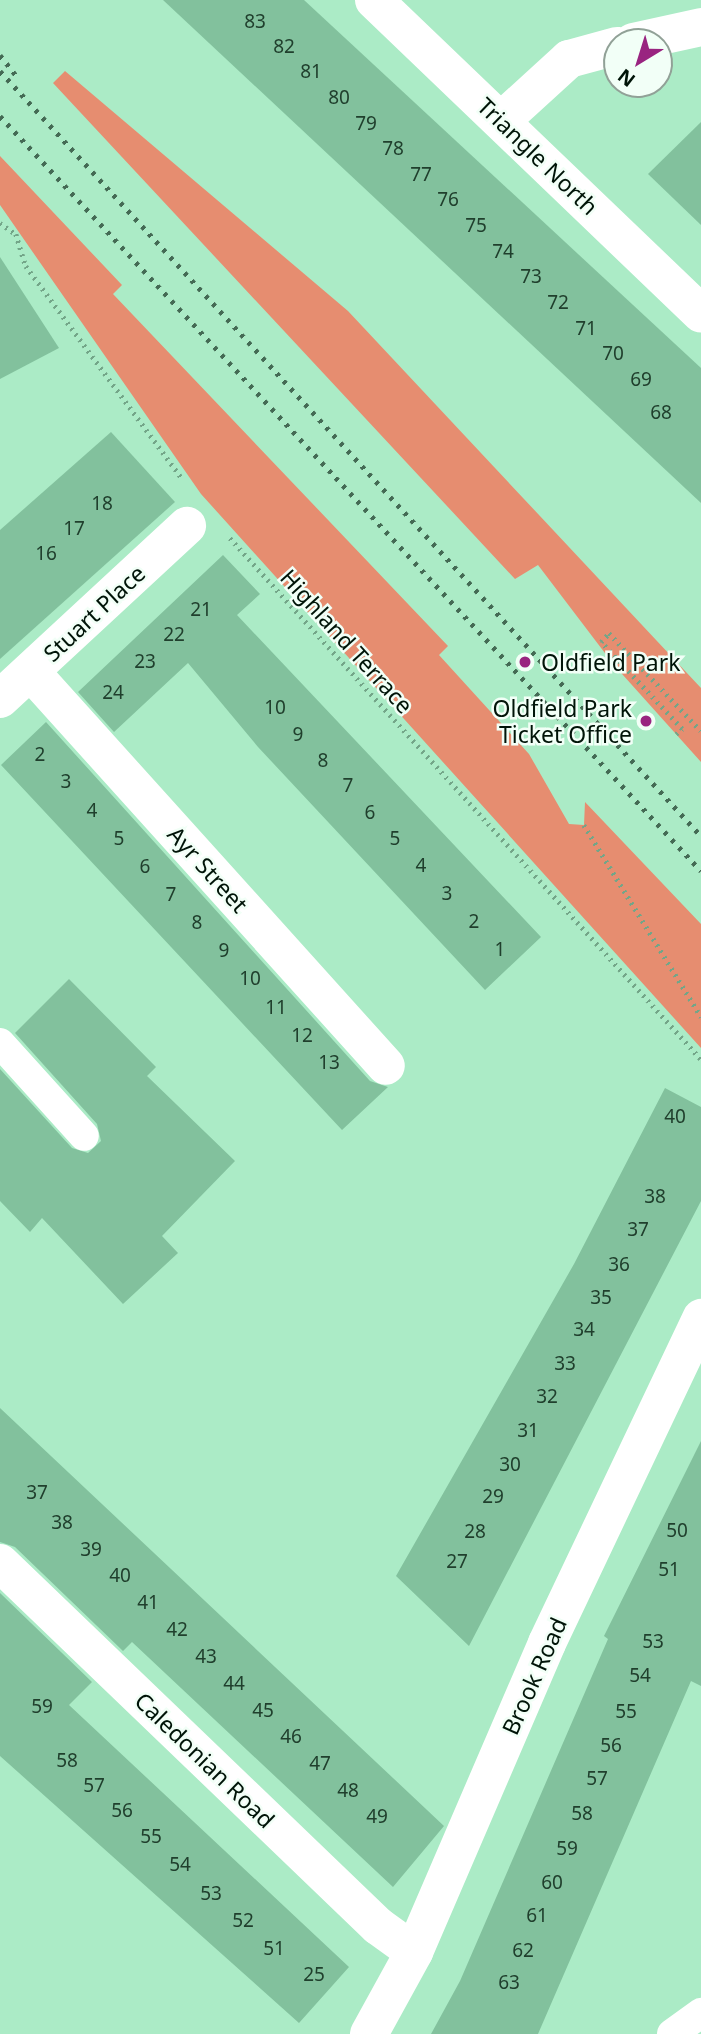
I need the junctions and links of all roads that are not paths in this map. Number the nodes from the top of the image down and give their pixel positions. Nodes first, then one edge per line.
1 (374, 0) edge
2 (701, 27) edge
3 (673, 33) edge
4 (603, 50) edge
5 (501, 121) junction
6 (701, 314) edge
7 (187, 526) dead end
8 (31, 672) junction
9 (0, 699) edge
10 (0, 1043) edge
11 (386, 1066) dead end
12 (83, 1136) dead end
13 (701, 1318) edge
14 (0, 1563) edge
15 (414, 1952) junction
16 (701, 2013) edge
17 (369, 2034) edge
18 (672, 2034) edge

1 - 5 street, Triangle North
2 - 3 street
4 - 5 street
5 - 6 street, Triangle North
7 - 8 street, Stuart Place
8 - 9 street, Stuart Place
8 - 11 street, Ayr Street
10 - 12 lane
13 - 15 street, Brook Road
14 - 15 street, Caledonian Road
15 - 17 street, Brook Road
16 - 18 lane

